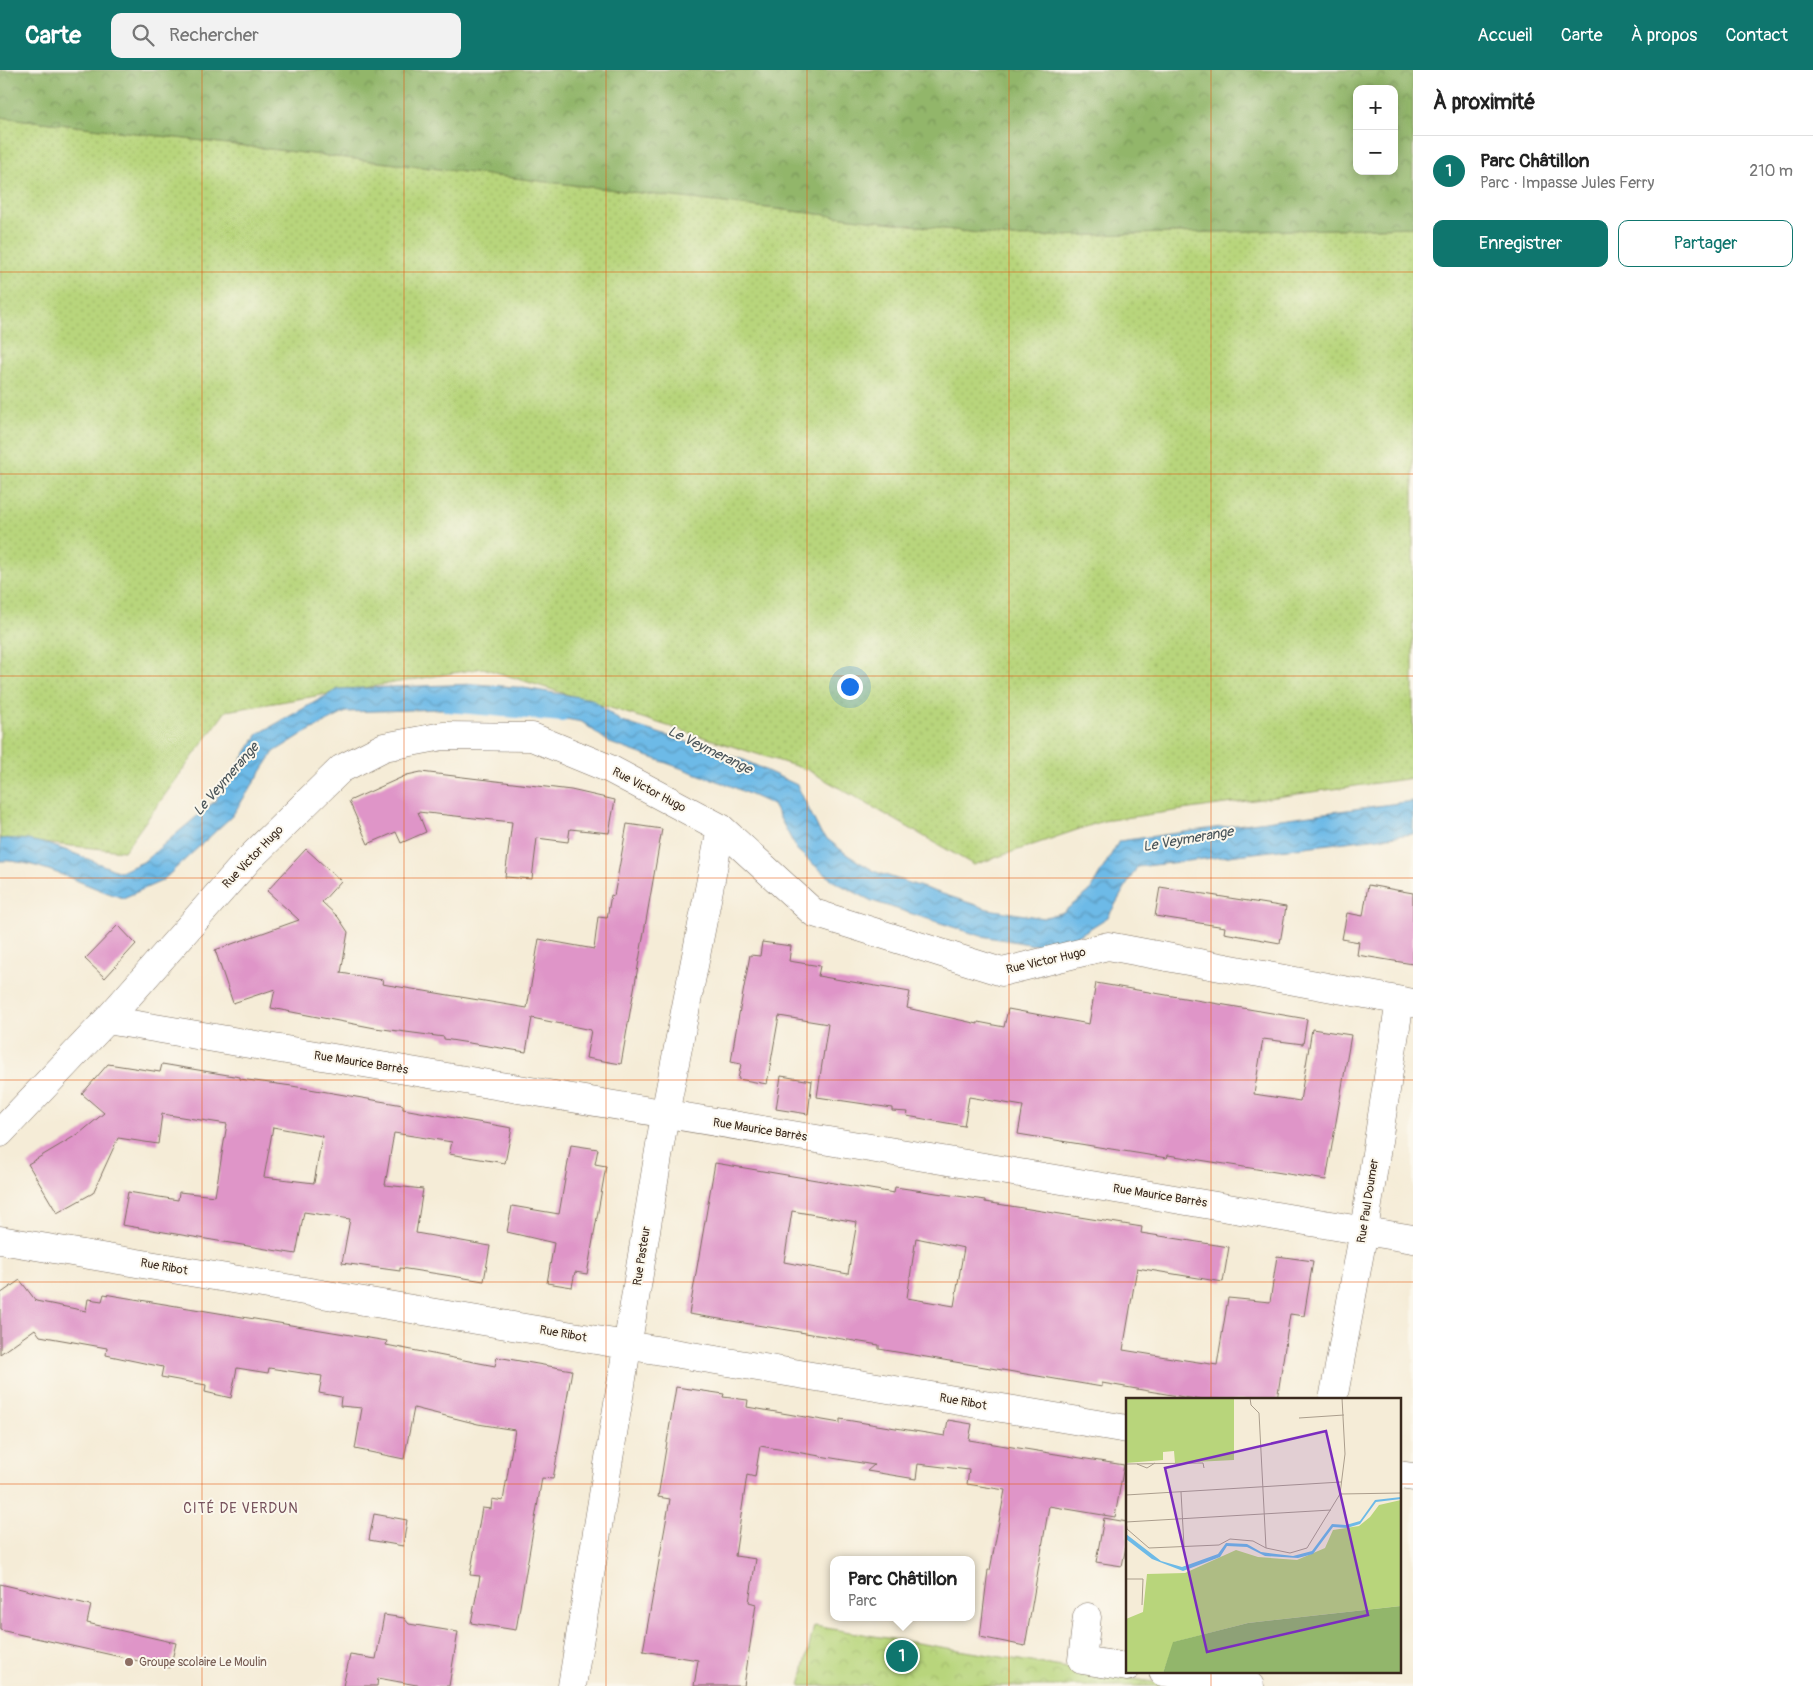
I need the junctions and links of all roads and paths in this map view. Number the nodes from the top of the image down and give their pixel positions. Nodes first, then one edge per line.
1 (721, 828) junction
2 (1407, 1002) edge
3 (107, 1020) junction
4 (665, 1114) junction
5 (0, 1133) edge
6 (1364, 1230) junction
7 (1413, 1239) edge
8 (0, 1240) edge
9 (628, 1345) junction
10 (1333, 1398) edge
11 (1126, 1429) edge
12 (1400, 1475) edge
13 (1413, 1477) edge
14 (1087, 1617) dead end
15 (1126, 1667) edge
16 (1175, 1674) edge
17 (572, 1686) edge
18 (1250, 1686) edge

1 - 2 street, Rue Victor Hugo
1 - 3 street, Rue Victor Hugo
1 - 4 street, Rue Pasteur
2 - 6 street, Rue Paul Doumer
3 - 4 street, Rue Maurice Barrès
3 - 5 street, Rue Victor Hugo
4 - 6 street, Rue Maurice Barrès
4 - 9 street, Rue Pasteur
6 - 7 street, Rue Maurice Barrès
6 - 10 street, Rue Paul Doumer
8 - 9 street, Rue Ribot
9 - 11 street, Rue Ribot
9 - 17 street, Rue Pasteur
12 - 13 street
14 - 15 street
16 - 18 street

